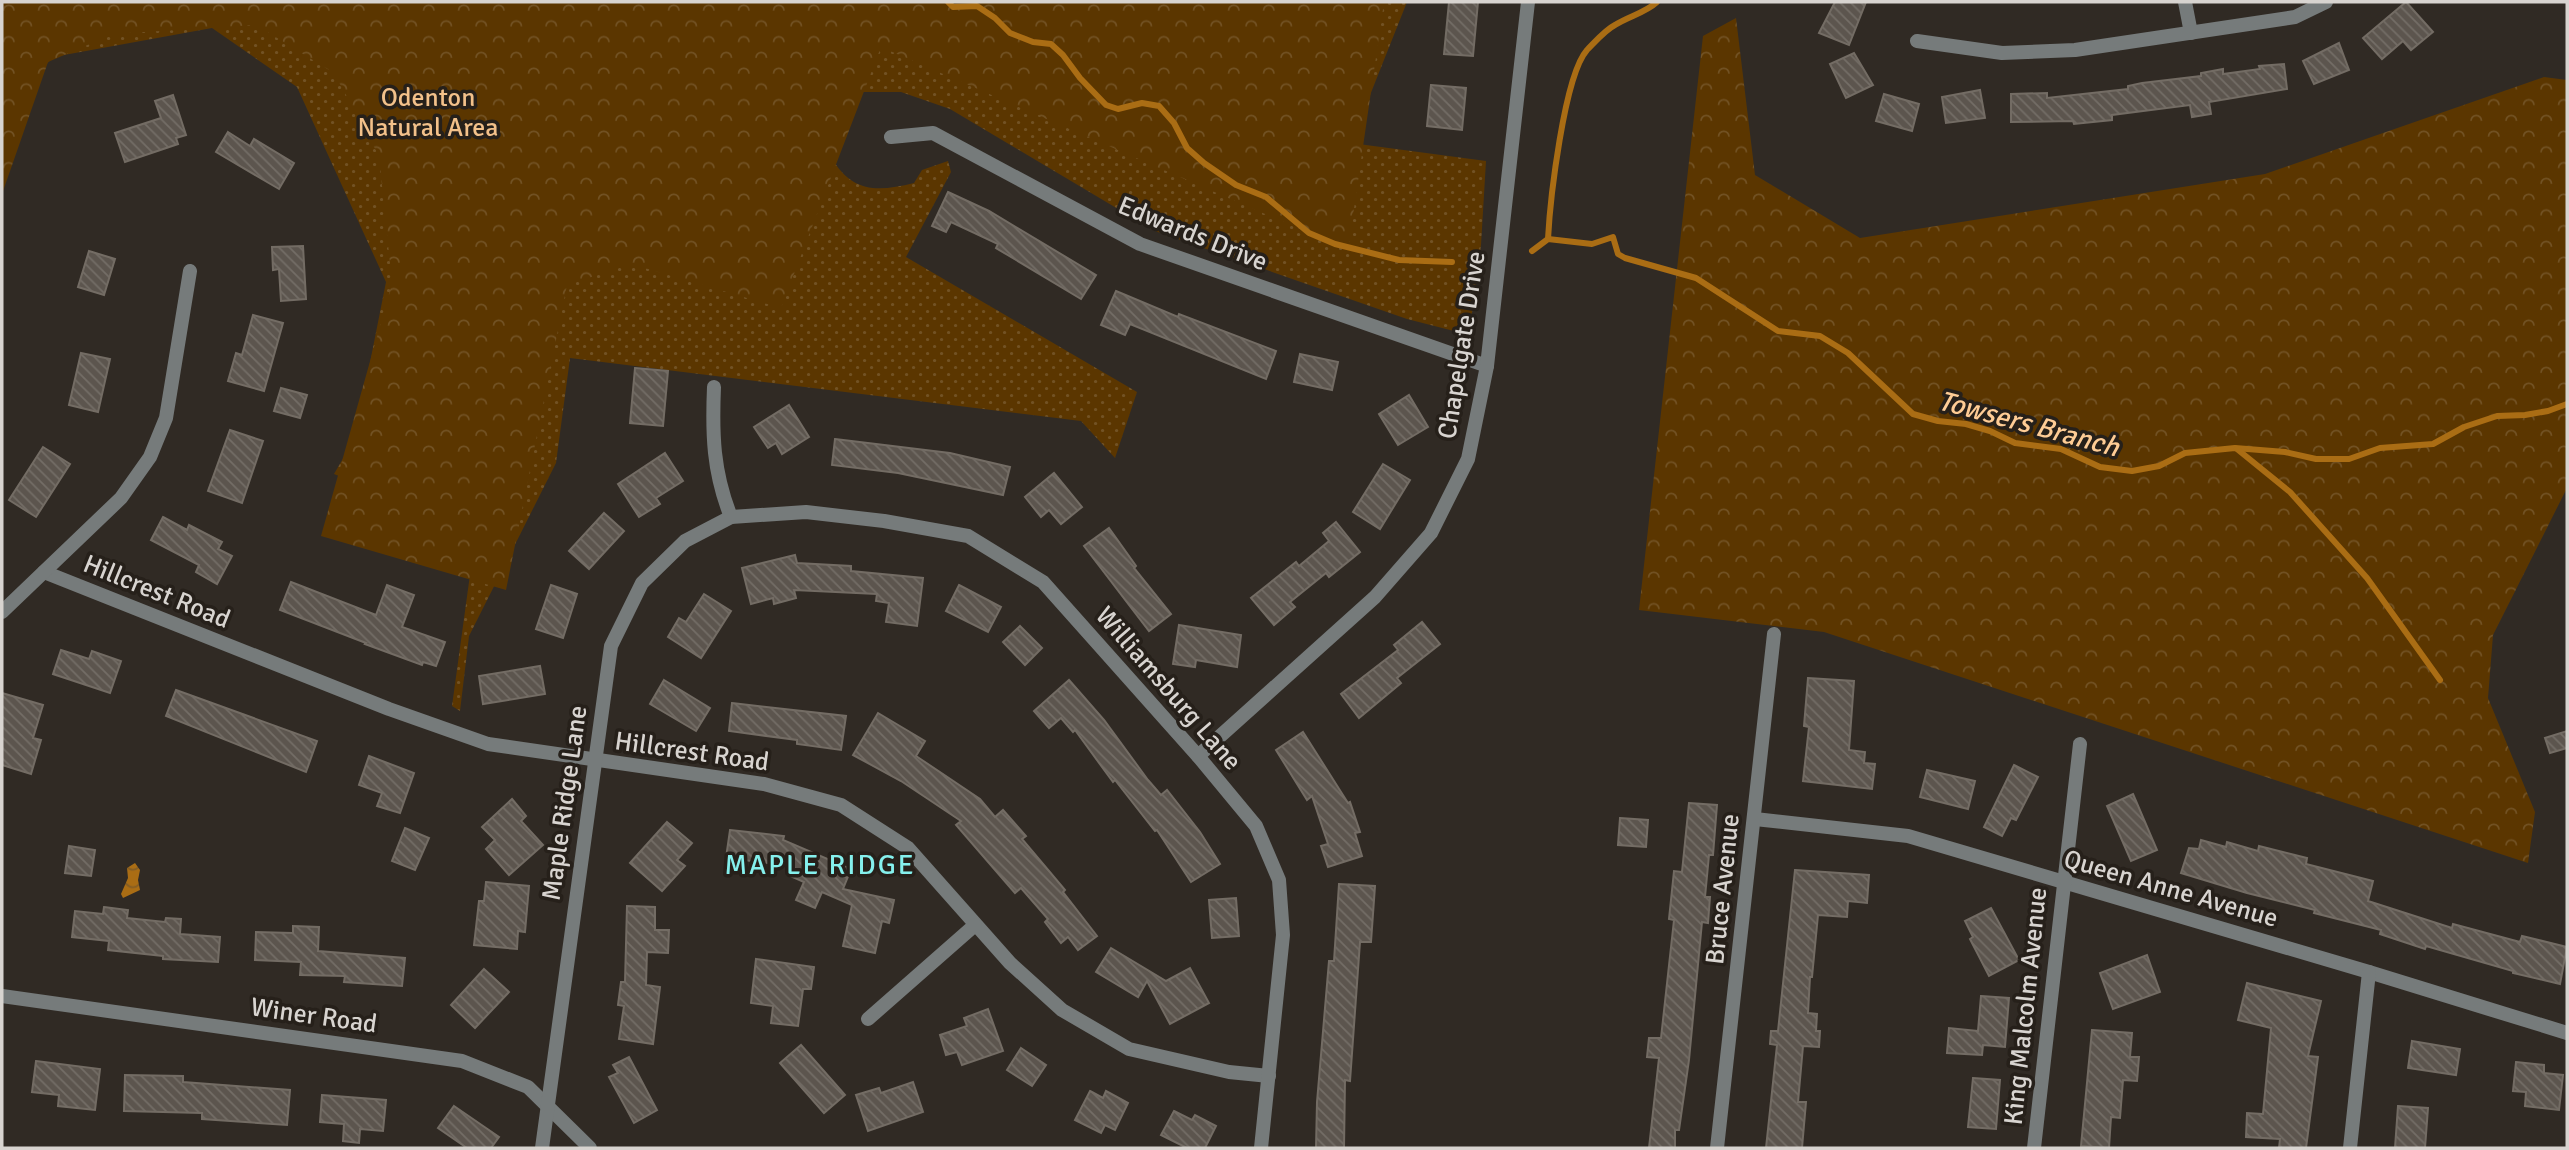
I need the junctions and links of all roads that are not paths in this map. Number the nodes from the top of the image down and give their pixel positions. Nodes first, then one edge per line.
1 (1528, 2) edge
2 (2185, 2) edge
3 (2326, 2) edge
4 (2191, 33) junction
5 (1917, 41) dead end
6 (891, 137) dead end
7 (190, 271) dead end
8 (1487, 366) junction
9 (714, 387) dead end
10 (731, 517) junction
11 (44, 572) junction
12 (2, 612) edge
13 (1774, 634) dead end
14 (2080, 744) dead end
15 (1198, 756) junction
16 (595, 761) junction
17 (1755, 819) junction
18 (2063, 883) junction
19 (975, 925) junction
20 (2369, 972) junction
21 (2, 996) edge
22 (868, 1019) dead end
23 (2567, 1033) edge
24 (1269, 1076) junction
25 (548, 1104) junction
26 (542, 1148) edge
27 (590, 1148) edge
28 (1261, 1148) edge
29 (1717, 1148) edge
30 (2034, 1148) edge
31 (2350, 1148) edge

1 - 8 street, Chapelgate Drive
2 - 4 street
3 - 4 street
4 - 5 street
6 - 8 street, Edwards Drive
7 - 11 street
8 - 15 street, Chapelgate Drive
9 - 10 street
10 - 15 street, Williamsburg Lane
10 - 16 street, Maple Ridge Lane
11 - 12 street
11 - 16 street, Hillcrest Road
13 - 17 street, Bruce Avenue
14 - 18 street, King Malcolm Avenue
15 - 24 street, Williamsburg Lane
16 - 19 street, Hillcrest Road
16 - 25 street, Maple Ridge Lane
17 - 18 street, Queen Anne Avenue
17 - 29 street, Bruce Avenue
18 - 20 street, Queen Anne Avenue
18 - 30 street, King Malcolm Avenue
19 - 22 street
19 - 24 street, Hillcrest Road
20 - 23 street, Queen Anne Avenue
20 - 31 street
21 - 25 street, Winer Road
24 - 28 street, Williamsburg Lane
25 - 26 street, Maple Ridge Lane
25 - 27 street, Winer Road

